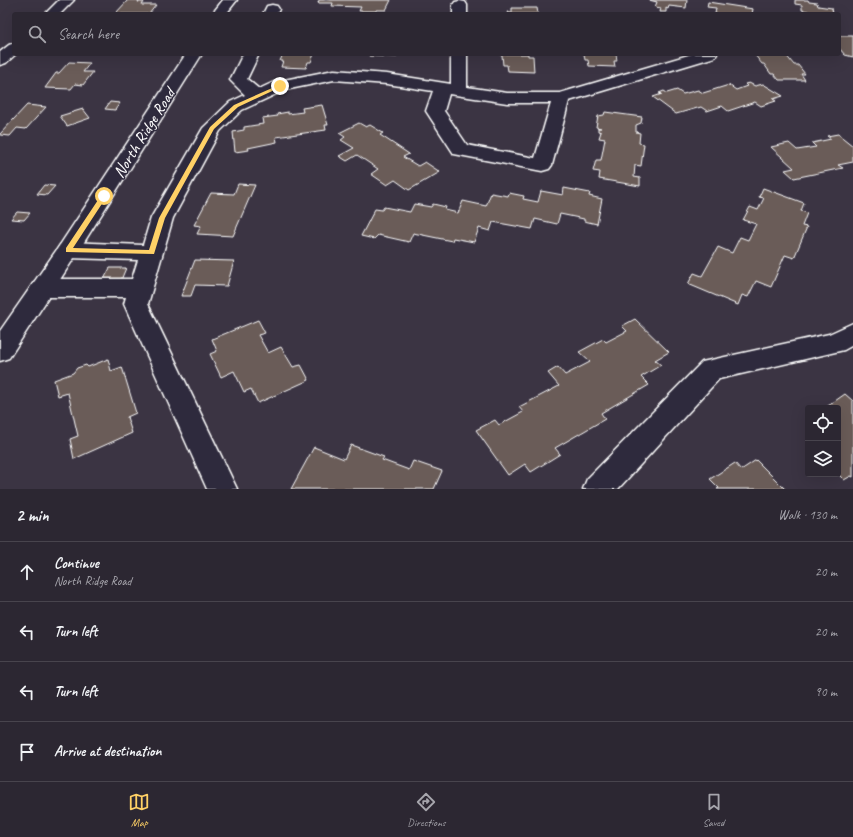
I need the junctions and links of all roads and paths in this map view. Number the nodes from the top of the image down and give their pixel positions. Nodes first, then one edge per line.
1 (67, 0) edge
2 (230, 0) edge
3 (54, 12) edge
4 (221, 12) edge
5 (12, 50) edge
6 (193, 56) edge
7 (250, 56) edge
8 (459, 56) edge
9 (696, 56) edge
10 (676, 59) edge
11 (0, 60) edge
12 (451, 89) junction
13 (257, 97) junction
14 (561, 98) junction
15 (68, 250) junction
16 (152, 253) junction
17 (42, 288) junction
18 (141, 288) junction
19 (853, 333) edge
20 (0, 351) edge
21 (222, 489) edge
22 (598, 489) edge

1 - 3 street
2 - 4 street
5 - 11 street
6 - 15 street, North Ridge Road
7 - 13 street
8 - 12 street
9 - 10 street
10 - 14 street
12 - 13 street
12 - 14 street
12 - 14 street
13 - 16 street
15 - 16 street
15 - 17 street, North Ridge Road
16 - 18 street
17 - 18 street
17 - 20 street, North Ridge Road
18 - 21 street
19 - 22 street

